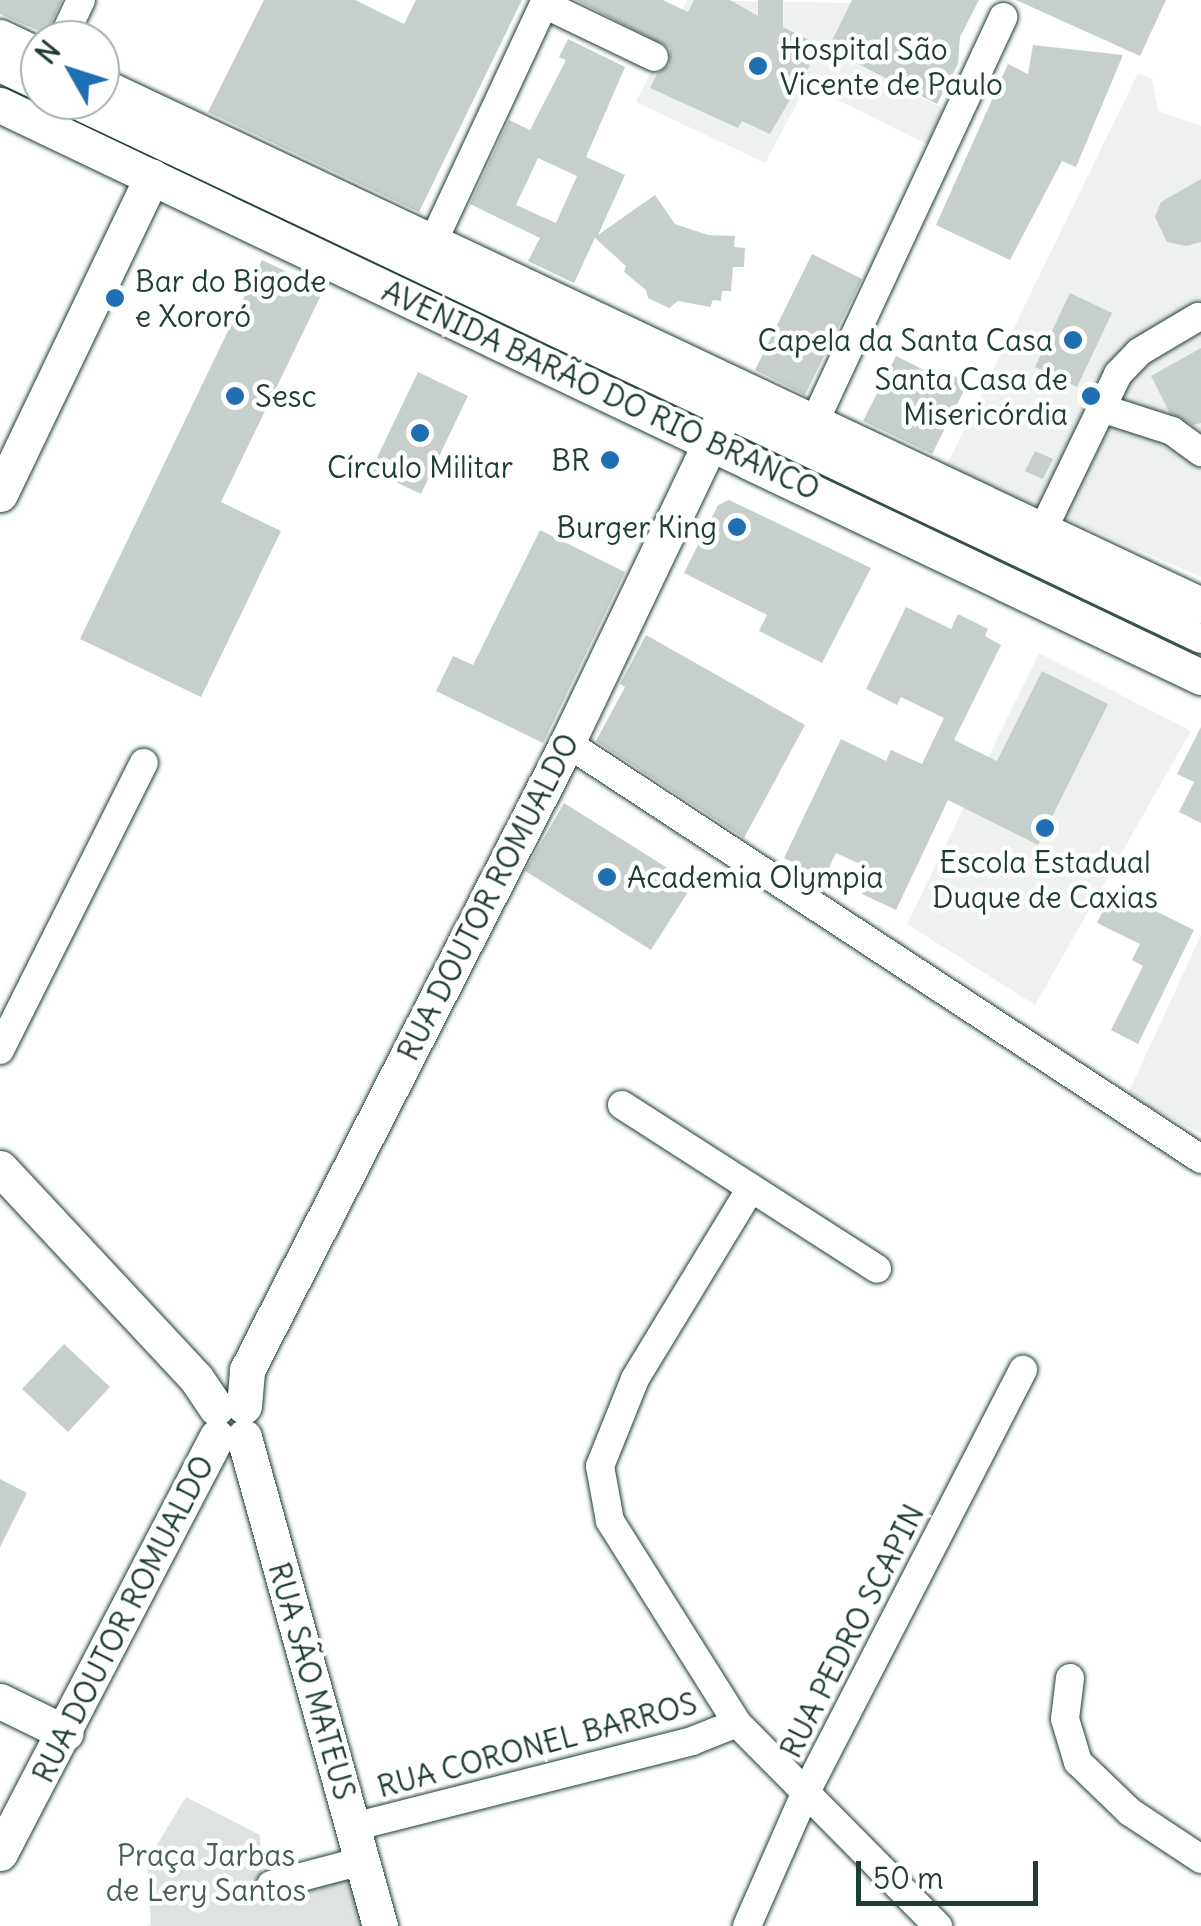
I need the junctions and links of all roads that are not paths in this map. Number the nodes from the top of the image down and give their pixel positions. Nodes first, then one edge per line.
1 (545, 2) edge
2 (1003, 17) dead end
3 (654, 57) dead end
4 (120, 95) edge
5 (0, 106) edge
6 (107, 120) edge
7 (140, 136) junction
8 (152, 177) junction
9 (426, 256) junction
10 (1199, 323) edge
11 (1101, 408) junction
12 (725, 416) junction
13 (814, 423) junction
14 (1201, 452) edge
15 (0, 494) edge
16 (1035, 544) junction
17 (1201, 605) edge
18 (1201, 639) edge
19 (1201, 677) edge
20 (567, 743) junction
21 (144, 763) dead end
22 (0, 1050) edge
23 (622, 1105) dead end
24 (1201, 1159) edge
25 (0, 1168) edge
26 (751, 1188) junction
27 (878, 1269) dead end
28 (247, 1370) junction
29 (1024, 1370) dead end
30 (196, 1378) junction
31 (230, 1422) junction
32 (1070, 1678) dead end
33 (0, 1701) edge
34 (738, 1723) junction
35 (66, 1733) junction
36 (804, 1794) junction
37 (353, 1826) junction
38 (0, 1853) edge
39 (1201, 1859) edge
40 (362, 1861) junction
41 (271, 1885) dead end
42 (380, 1926) edge
43 (747, 1926) edge
44 (938, 1926) edge

1 - 3 street
1 - 9 street
2 - 13 street
4 - 9 main road, AVENIDA BARÃO DO RIO BRANCO
5 - 8 main road, AVENIDA BARÃO DO RIO BRANCO
6 - 7 street, AVENIDA BARÃO DO RIO BRANCO
7 - 8 street
7 - 9 street, AVENIDA BARÃO DO RIO BRANCO
8 - 12 main road, AVENIDA BARÃO DO RIO BRANCO
8 - 15 main road
9 - 12 main road, AVENIDA BARÃO DO RIO BRANCO
10 - 11 street
11 - 14 street
11 - 16 street
12 - 13 main road, AVENIDA BARÃO DO RIO BRANCO
12 - 16 street, AVENIDA BARÃO DO RIO BRANCO
12 - 19 main road, AVENIDA BARÃO DO RIO BRANCO
12 - 20 main road, RUA DOUTOR ROMUALDO
13 - 16 main road, AVENIDA BARÃO DO RIO BRANCO
16 - 17 main road, AVENIDA BARÃO DO RIO BRANCO
16 - 18 street, AVENIDA BARÃO DO RIO BRANCO
20 - 24 street
20 - 28 main road, RUA DOUTOR ROMUALDO
21 - 22 street
23 - 26 street
25 - 30 main road, RUA SÃO MATEUS
26 - 27 street
26 - 34 street
28 - 30 main road
28 - 31 main road, RUA DOUTOR ROMUALDO
29 - 36 street, RUA PEDRO SCAPIN
30 - 31 main road, RUA SÃO MATEUS
31 - 35 main road, RUA DOUTOR ROMUALDO
31 - 37 main road, RUA SÃO MATEUS
32 - 39 street
33 - 35 main road
34 - 36 street
34 - 37 street, RUA CORONEL BARROS
35 - 38 main road, RUA DOUTOR ROMUALDO
36 - 43 street, RUA PEDRO SCAPIN
36 - 44 street
37 - 40 main road, RUA SÃO MATEUS
40 - 41 street
40 - 42 main road, RUA SÃO MATEUS

